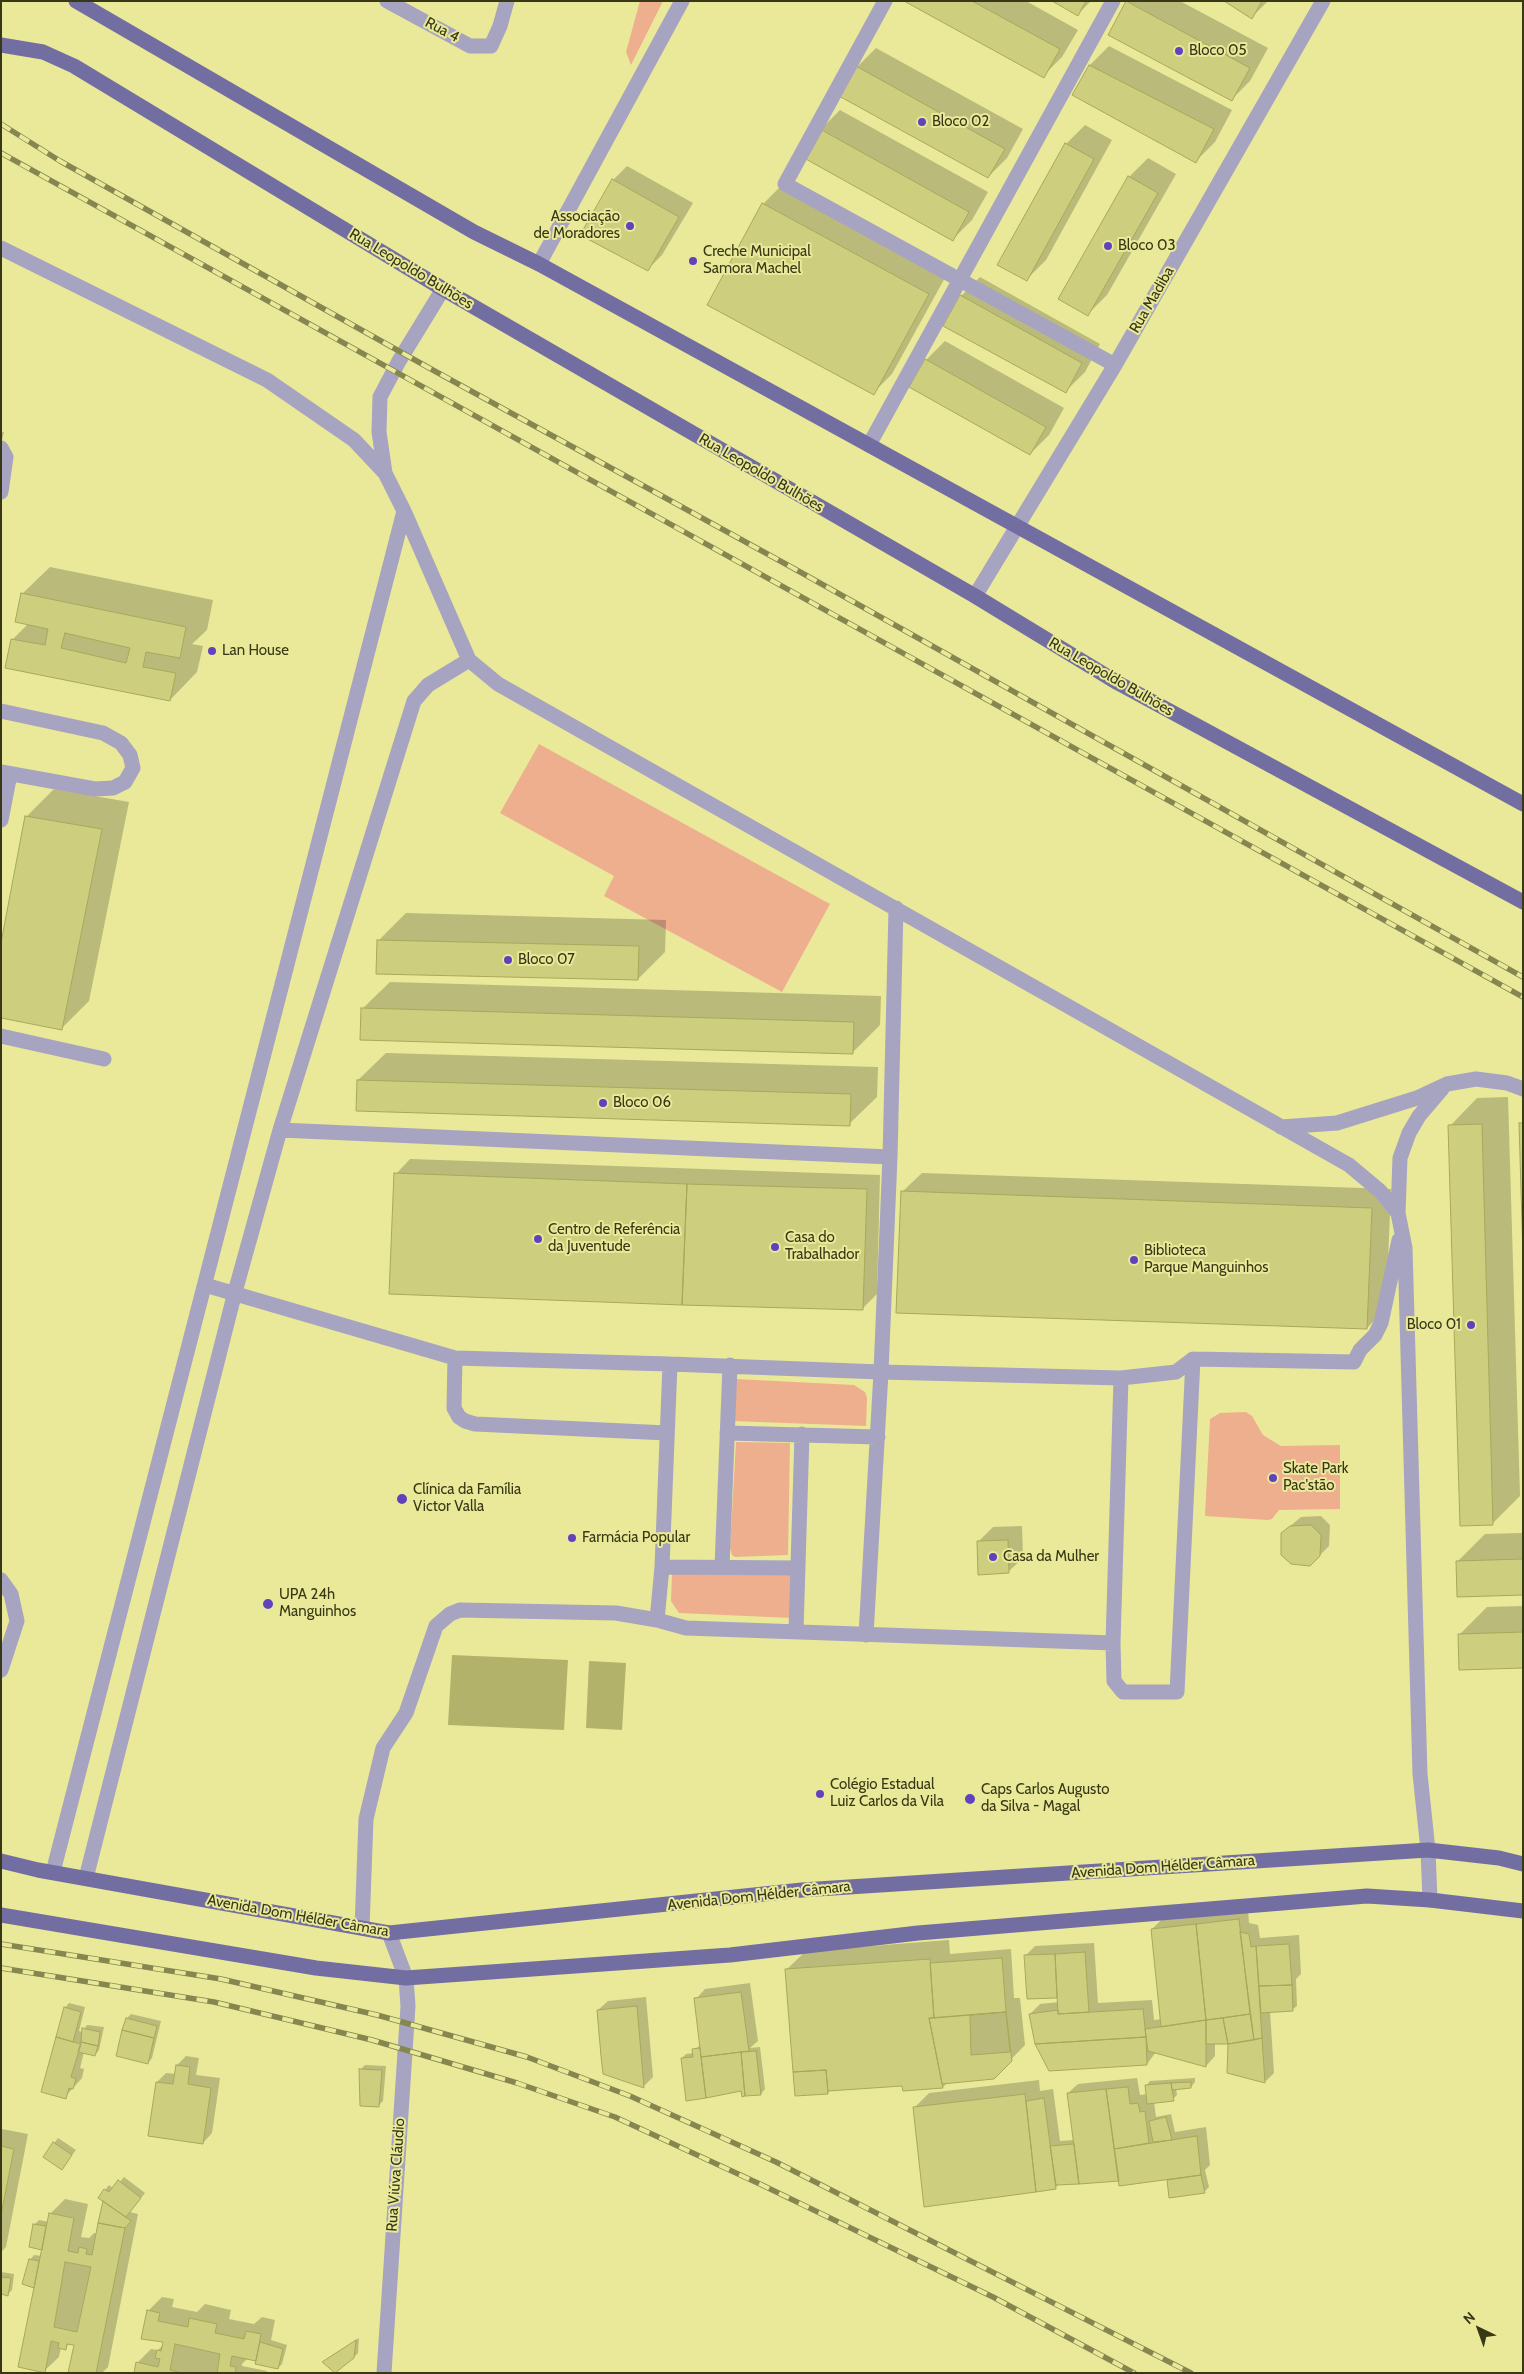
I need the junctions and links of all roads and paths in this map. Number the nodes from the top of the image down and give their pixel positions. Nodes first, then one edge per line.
1 (76, 1) edge
2 (387, 1) edge
3 (507, 1) edge
4 (682, 1) edge
5 (886, 1) edge
6 (1113, 1) edge
7 (1323, 1) edge
8 (1, 45) edge
9 (1, 248) edge
10 (539, 264) junction
11 (962, 280) junction
12 (443, 289) junction
13 (1115, 365) junction
14 (870, 445) junction
15 (1, 448) edge
16 (385, 472) junction
17 (1, 492) edge
18 (404, 511) junction
19 (1017, 528) junction
20 (975, 596) junction
21 (469, 660) junction
22 (1, 711) edge
23 (6, 773) edge
24 (1523, 804) edge
25 (1, 820) edge
26 (1523, 902) edge
27 (896, 908) junction
28 (1, 1036) edge
29 (104, 1059) dead end
30 (1447, 1084) junction
31 (1523, 1089) edge
32 (1281, 1127) junction
33 (280, 1130) junction
34 (890, 1157) junction
35 (1398, 1213) junction
36 (1402, 1230) junction
37 (205, 1284) junction
38 (235, 1292) junction
39 (455, 1358) junction
40 (1193, 1358) junction
41 (670, 1364) junction
42 (730, 1365) junction
43 (881, 1372) junction
44 (1121, 1378) junction
45 (667, 1433) junction
46 (728, 1433) junction
47 (802, 1434) junction
48 (878, 1437) junction
49 (662, 1567) junction
50 (722, 1567) junction
51 (798, 1568) junction
52 (1, 1580) edge
53 (657, 1620) junction
54 (796, 1631) junction
55 (866, 1635) junction
56 (1113, 1643) junction
57 (1, 1670) edge
58 (1428, 1850) junction
59 (1523, 1855) edge
60 (1499, 1858) junction
61 (1, 1861) edge
62 (1523, 1864) edge
63 (53, 1872) junction
64 (86, 1878) junction
65 (1430, 1900) junction
66 (1523, 1911) edge
67 (1, 1915) edge
68 (362, 1928) junction
69 (389, 1933) junction
70 (406, 1978) junction
71 (384, 2373) edge

1 - 10 main road
2 - 3 street, Rua 4
4 - 10 street
5 - 11 street
6 - 11 street
7 - 13 street, Rua Madiba
8 - 12 main road, Rua Leopoldo Bulhões
9 - 16 street
10 - 14 main road
11 - 13 street
11 - 14 street
12 - 16 street
12 - 20 main road, Rua Leopoldo Bulhões
13 - 19 street, Rua Madiba
14 - 19 main road
15 - 17 street
16 - 18 street
18 - 21 street
18 - 37 street
19 - 20 street, Rua Madiba
19 - 24 main road
20 - 26 main road, Rua Leopoldo Bulhões
21 - 27 street
21 - 33 street
22 - 23 street
23 - 25 street
27 - 32 street
27 - 34 street
28 - 29 street
30 - 31 street
30 - 32 street
30 - 35 street
32 - 35 street
33 - 34 street
33 - 38 street
34 - 43 street
35 - 36 street
36 - 40 street
36 - 58 street
37 - 38 street
37 - 63 street
38 - 39 street
38 - 64 street
39 - 41 street
39 - 45 street
40 - 44 street
40 - 56 street
41 - 42 street
41 - 45 street
42 - 43 street
42 - 46 street
43 - 44 street
43 - 48 street
44 - 56 street
45 - 49 street
46 - 47 street
46 - 50 street
47 - 48 street
47 - 51 street
48 - 55 street
49 - 50 street
49 - 53 street
50 - 51 street
51 - 54 street
52 - 57 street
53 - 54 street
53 - 68 street
54 - 55 street
55 - 56 street
58 - 60 main road, Avenida Dom Hélder Câmara
58 - 65 street
58 - 69 main road, Avenida Dom Hélder Câmara
59 - 60 street
60 - 62 main road, Avenida Dom Hélder Câmara
61 - 63 main road, Avenida Dom Hélder Câmara
63 - 64 main road, Avenida Dom Hélder Câmara
64 - 68 main road, Avenida Dom Hélder Câmara
65 - 66 main road
65 - 70 main road
67 - 70 main road
68 - 69 main road, Avenida Dom Hélder Câmara
69 - 70 street, Rua Viúva Cláudio
70 - 71 street, Rua Viúva Cláudio

